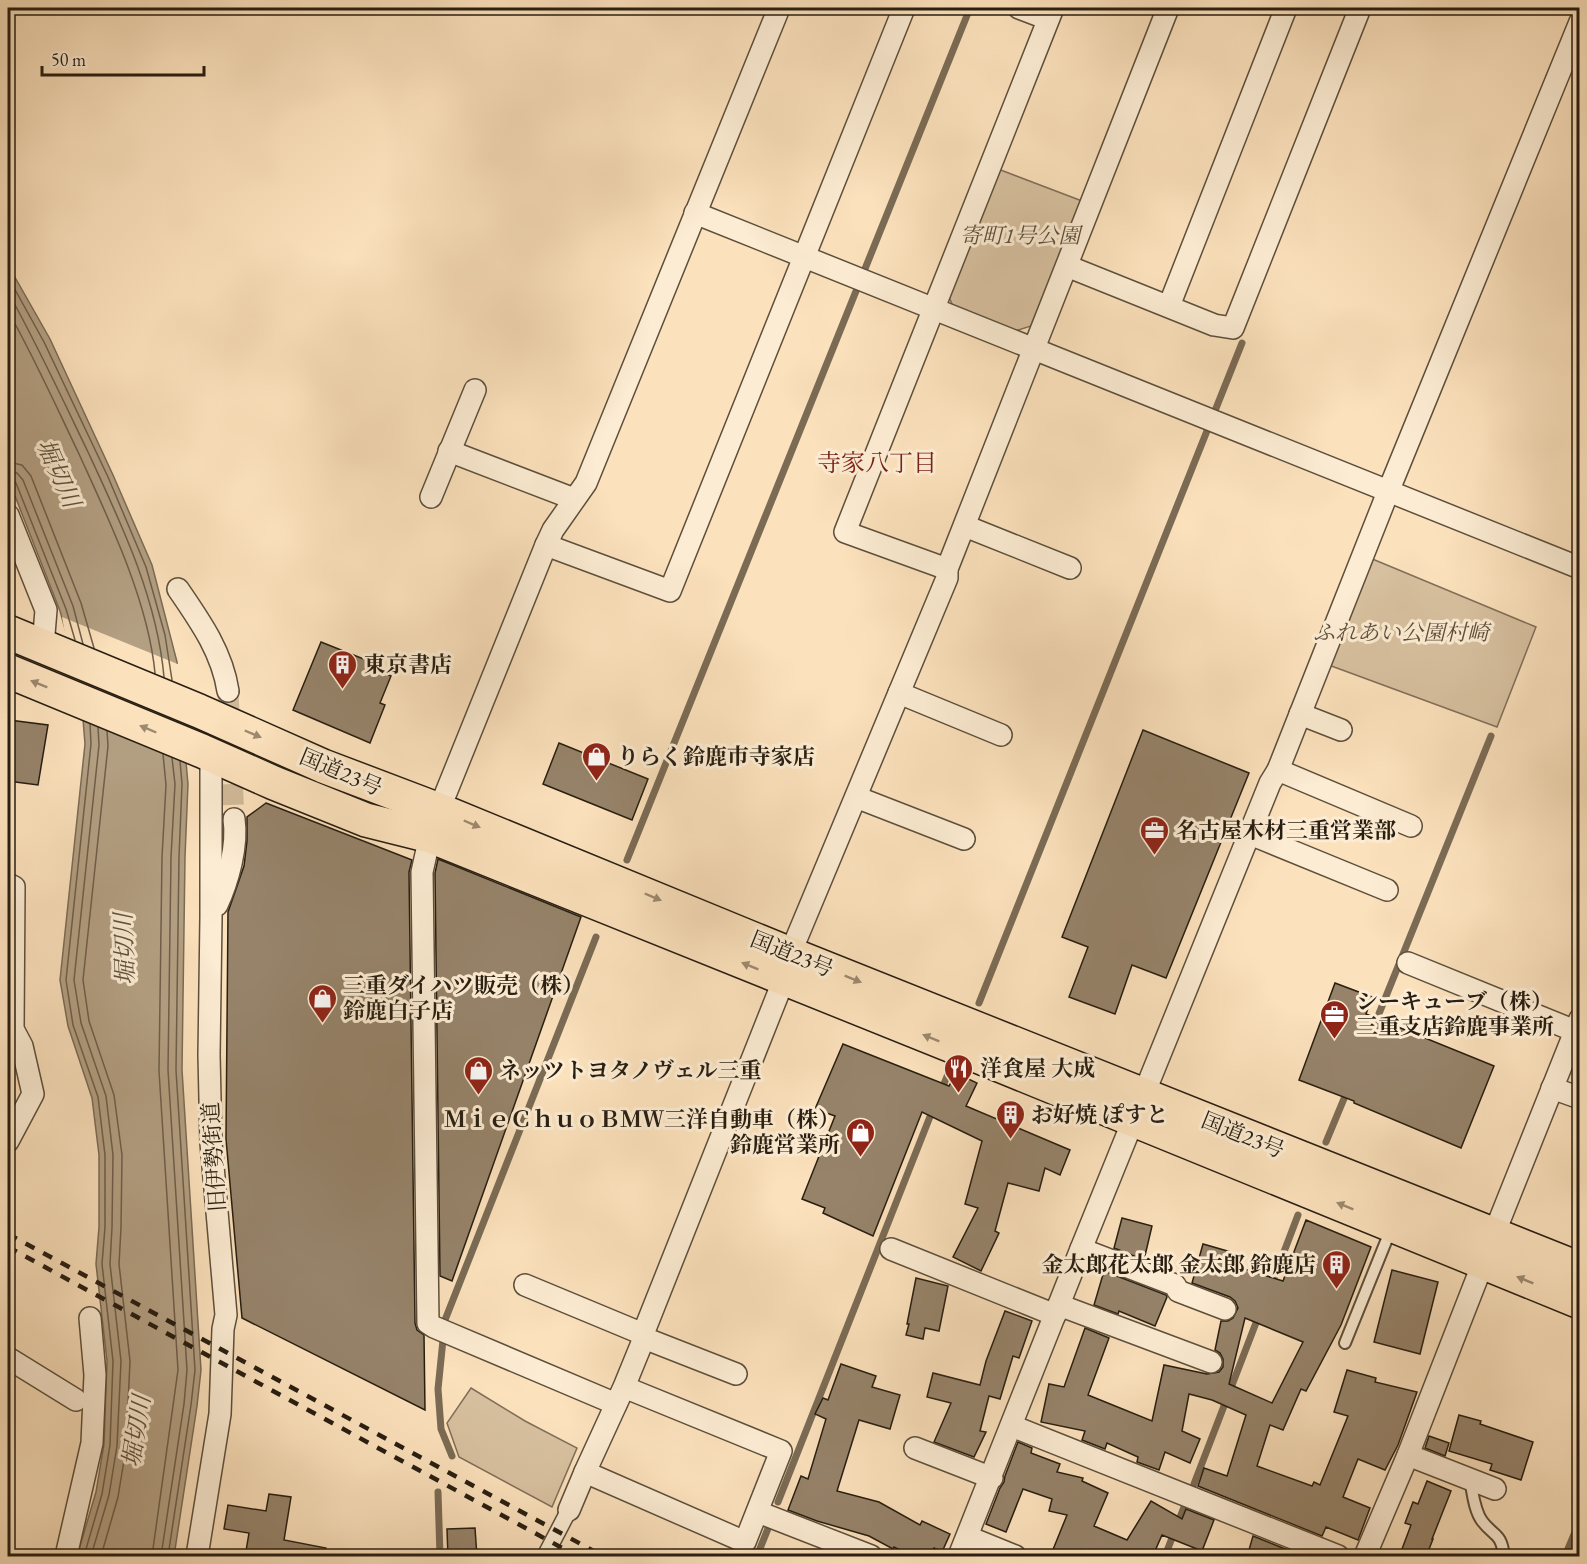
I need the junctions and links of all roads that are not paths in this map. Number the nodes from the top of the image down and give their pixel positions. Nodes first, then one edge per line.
1 (779, 8) edge
2 (904, 8) edge
3 (1019, 8) edge
4 (1168, 8) edge
5 (1286, 8) edge
6 (1360, 8) edge
7 (1051, 13) edge
8 (1580, 22) edge
9 (695, 213) junction
10 (804, 257) junction
11 (1067, 266) junction
12 (1169, 306) junction
13 (932, 308) junction
14 (1034, 348) junction
15 (475, 390) dead end
16 (449, 451) junction
17 (1388, 492) junction
18 (431, 497) dead end
19 (574, 499) junction
20 (8, 515) edge
21 (964, 526) junction
22 (546, 545) junction
23 (1070, 568) dead end
24 (1580, 568) edge
25 (946, 569) junction
26 (178, 589) dead end
27 (8, 632) edge
28 (56, 652) junction
29 (8, 671) edge
30 (228, 691) tunnel mouth
31 (899, 693) junction
32 (1300, 714) junction
33 (1341, 730) dead end
34 (1001, 735) dead end
35 (206, 753) junction
36 (1278, 770) junction
37 (856, 797) junction
38 (234, 819) tunnel mouth
39 (435, 823) junction
40 (1412, 826) dead end
41 (1250, 834) junction
42 (964, 839) dead end
43 (8, 884) edge
44 (1387, 890) dead end
45 (211, 917) junction
46 (1408, 963) dead end
47 (787, 967) junction
48 (1577, 1025) edge
49 (10, 1027) edge
50 (1552, 1088) junction
51 (1580, 1098) edge
52 (1139, 1108) junction
53 (8, 1141) edge
54 (1392, 1226) junction
55 (891, 1249) dead end
56 (1081, 1249) junction
57 (1488, 1249) junction
58 (1580, 1269) edge
59 (525, 1285) dead end
60 (1580, 1302) edge
61 (1225, 1309) dead end
62 (1057, 1310) junction
63 (90, 1318) dead end
64 (643, 1336) junction
65 (1345, 1343) dead end
66 (8, 1358) edge
67 (1211, 1362) dead end
68 (736, 1374) dead end
69 (620, 1396) junction
70 (76, 1400) dead end
71 (1012, 1426) junction
72 (915, 1448) dead end
73 (1408, 1455) junction
74 (585, 1472) junction
75 (992, 1478) junction
76 (1470, 1480) junction
77 (1494, 1489) dead end
78 (569, 1510) joint
79 (758, 1512) junction
80 (968, 1537) junction
81 (1504, 1556) edge
82 (66, 1557) edge
83 (197, 1557) edge
84 (545, 1557) edge
85 (871, 1557) edge
86 (959, 1557) edge
87 (1015, 1557) edge
88 (1338, 1557) edge
89 (1365, 1557) edge

1 - 9 street
2 - 10 street
3 - 7 street
4 - 11 street
5 - 12 street
6 - 12 street
7 - 13 street
8 - 17 street
9 - 10 street
9 - 19 street
10 - 13 street
10 - 22 street
11 - 12 street
11 - 14 street
13 - 14 street
13 - 25 street
14 - 17 street
14 - 21 street
15 - 16 street
16 - 18 street
16 - 19 street
17 - 24 street
17 - 32 street
19 - 22 street
20 - 28 street
21 - 23 street
21 - 25 street
22 - 39 street
25 - 31 street
26 - 30 street
27 - 28 highway, 国道23号
28 -> 39 highway, 国道23号
35 -> 29 highway, 国道23号
31 - 34 street
31 - 37 street
32 - 33 street
32 - 36 street
35 - 39 highway, 国道23号
35 - 45 street, 旧伊勢街道
36 - 40 street
36 - 41 street
37 - 42 street
37 - 47 street
38 - 45 street
39 - 47 highway, 国道23号
39 - 69 street
41 - 44 street
41 - 52 street
43 - 49 street
45 - 83 street, 旧伊勢街道
46 - 48 street
47 - 52 highway, 国道23号
47 - 64 street
48 - 50 street
49 - 53 street
50 - 51 street
50 - 57 street
54 -> 52 highway, 国道23号
52 - 56 street
52 - 57 highway, 国道23号
54 - 57 highway, 国道23号
54 - 65 lane
55 - 62 street
56 - 61 street
56 - 62 street
57 - 58 highway, 国道23号
60 -> 57 highway, 国道23号
57 - 73 street
59 - 64 street
62 - 67 street
62 - 71 street
63 - 82 street
64 - 68 street
64 - 69 street
66 - 70 street
69 - 74 street
69 - 79 street
71 - 75 street
71 - 88 street
72 - 75 street
73 - 76 street
73 - 89 street
74 - 78 street
74 - 79 street
75 - 80 street
76 - 77 street
76 - 81 lane
78 - 84 street
79 - 85 street
80 - 86 street
80 - 87 street

